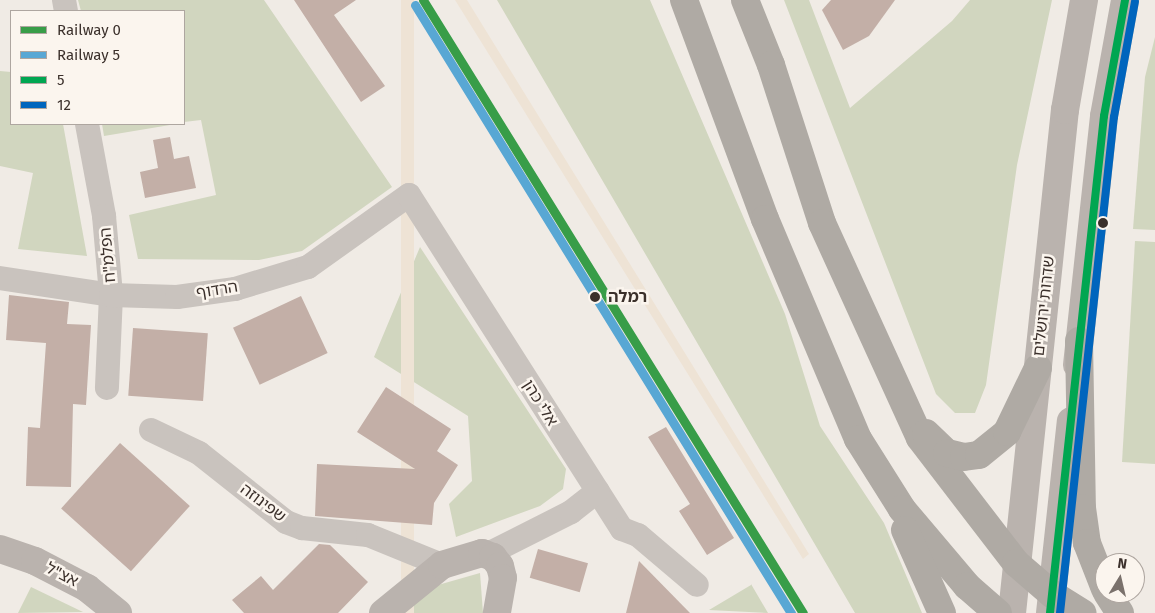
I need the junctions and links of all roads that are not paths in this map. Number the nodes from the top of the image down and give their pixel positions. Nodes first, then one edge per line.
1 (684, 0) edge
2 (745, 0) edge
3 (1084, 0) edge
4 (1125, 0) edge
5 (87, 125) edge
6 (409, 195) joint
7 (0, 278) edge
8 (111, 295) junction
9 (1079, 341) junction
10 (1038, 368) junction
11 (107, 388) dead end
12 (901, 404) junction
13 (151, 430) dead end
14 (864, 448) junction
15 (598, 491) junction
16 (0, 549) edge
17 (494, 560) junction
18 (1016, 562) junction
19 (1095, 563) edge
20 (442, 565) junction
21 (697, 585) dead end
22 (1051, 604) edge
23 (118, 613) edge
24 (383, 613) edge
25 (497, 613) edge
26 (942, 613) edge
27 (998, 613) edge
28 (1012, 613) edge
29 (1082, 613) edge

1 - 14 highway
2 - 12 highway
3 - 10 main road, שדרות ירושלים
4 - 9 main road
5 - 8 street, הפלמ"ח
6 - 8 street, הרדוף
6 - 15 street, אלי כהן
7 - 8 street, הרדוף
8 - 11 street, הפלמ"ח
9 - 19 highway
9 - 22 main road
10 - 12 highway
10 - 18 main road, שדרות ירושלים
12 - 18 highway
13 - 20 street, שפינוזה
14 - 26 highway
14 - 27 highway
15 - 17 street
15 - 21 street, אלי כהן
16 - 23 main road, אצ"ל
17 - 20 main road
17 - 25 main road
18 - 22 highway
18 - 28 main road, שדרות ירושלים
20 - 24 main road
22 - 29 highway

